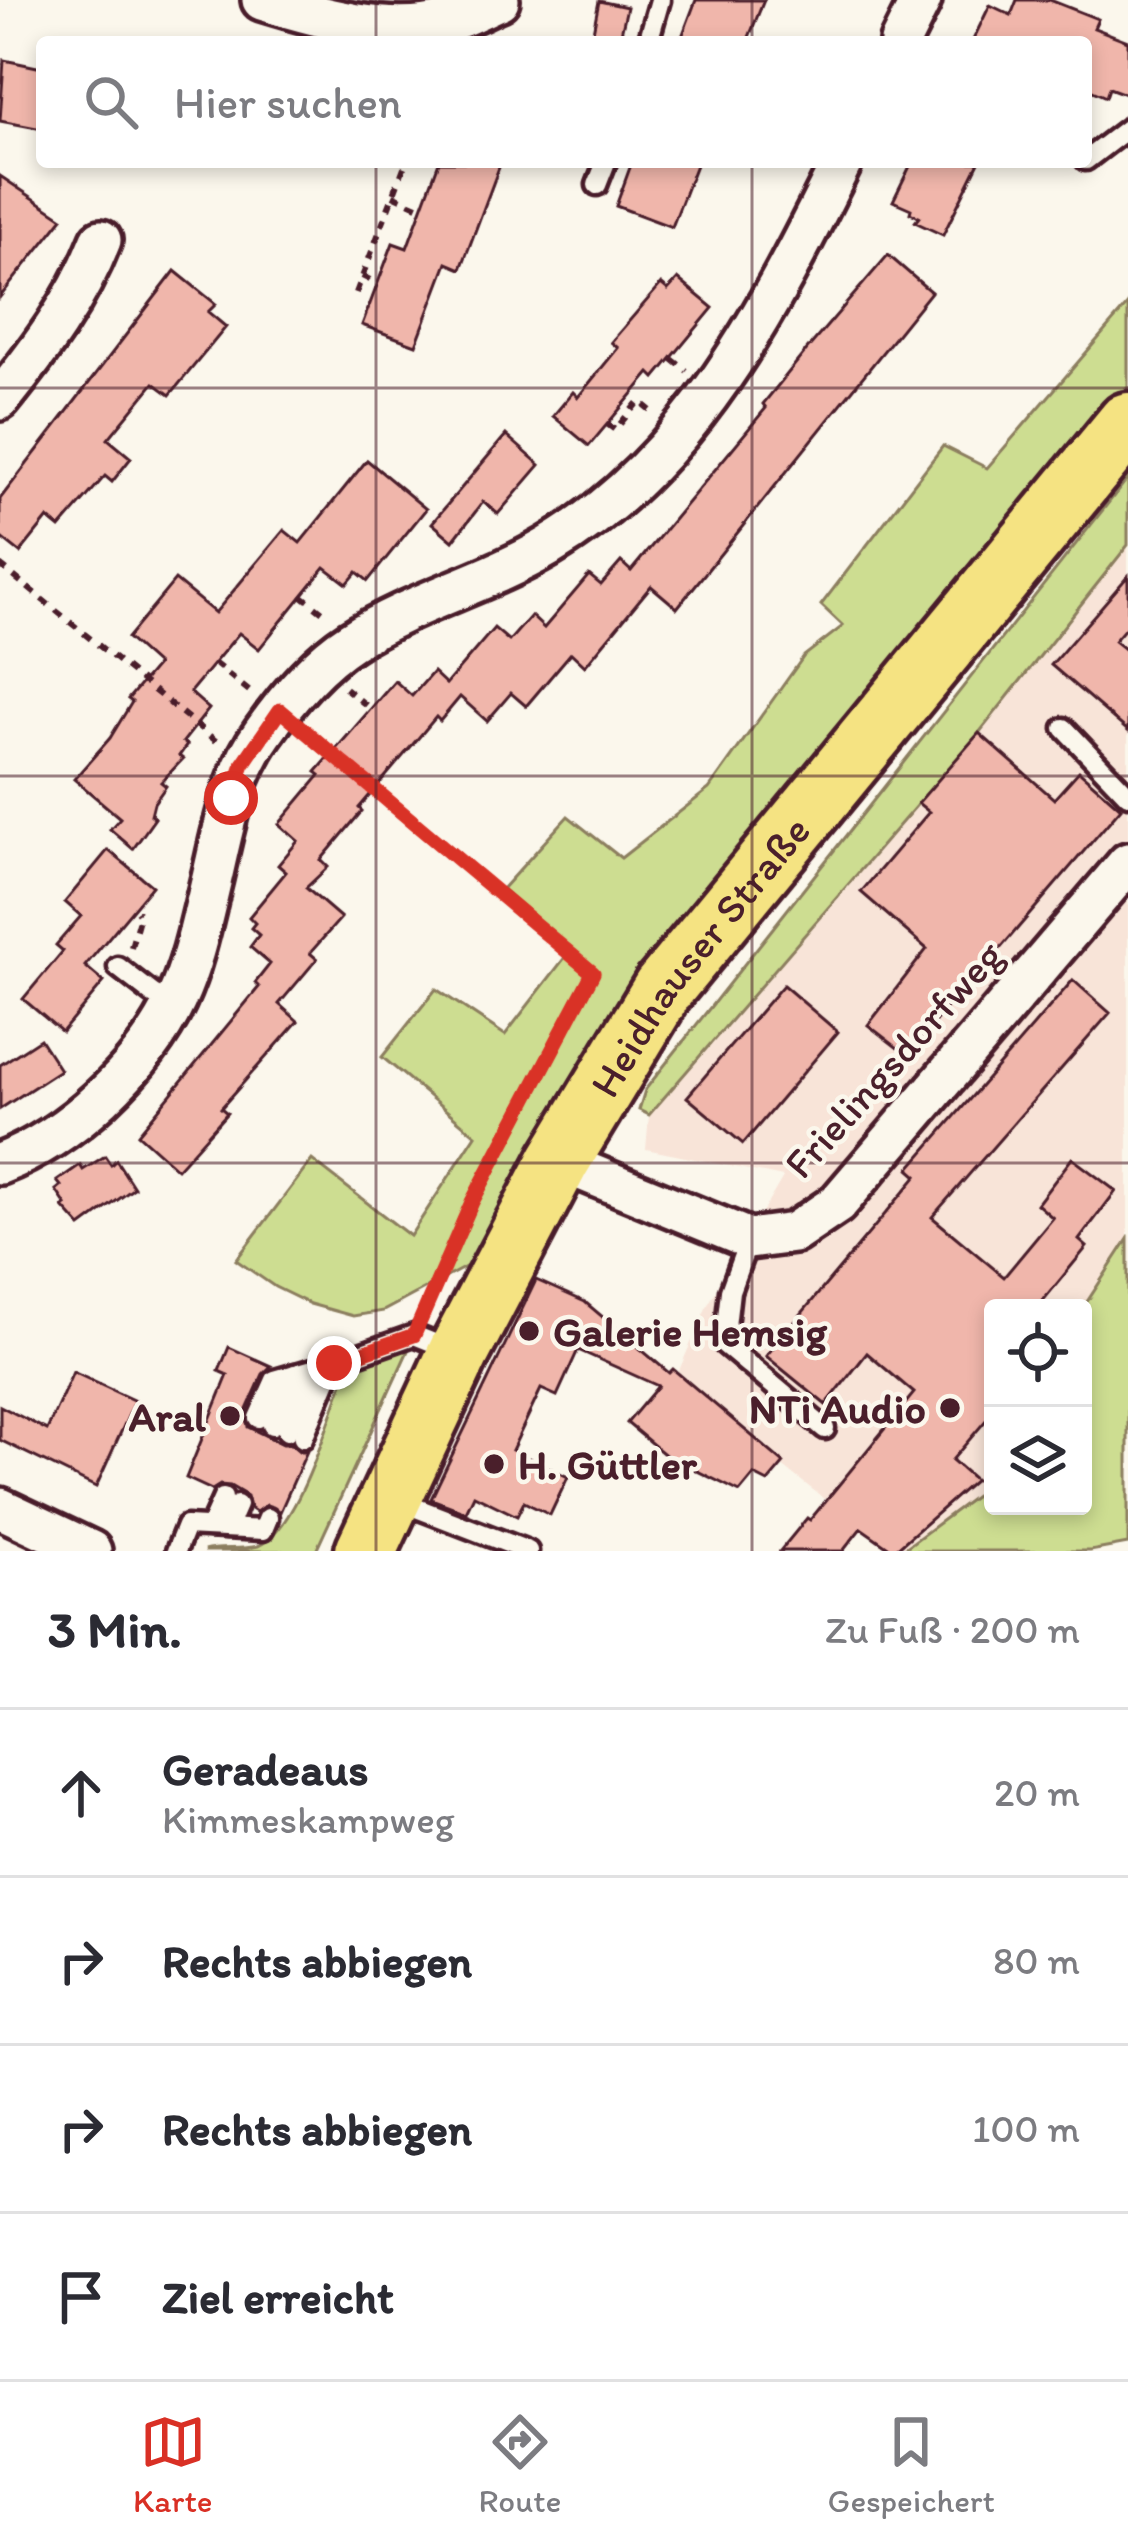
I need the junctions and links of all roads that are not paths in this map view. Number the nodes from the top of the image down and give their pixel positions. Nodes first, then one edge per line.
1 (262, 0) edge
2 (499, 0) edge
3 (660, 0) edge
4 (921, 0) edge
5 (650, 36) edge
6 (903, 36) edge
7 (1128, 128) edge
8 (1092, 154) edge
9 (604, 168) edge
10 (839, 168) edge
11 (597, 185) dead end
12 (101, 240) dead end
13 (0, 400) edge
14 (1128, 423) edge
15 (1064, 728) dead end
16 (1128, 795) edge
17 (1128, 862) edge
18 (118, 968) road end
19 (174, 1004) junction
20 (559, 1161) junction
21 (0, 1164) edge
22 (749, 1239) junction
23 (436, 1344) junction
24 (325, 1366) junction
25 (825, 1429) dead end
26 (391, 1498) junction
27 (0, 1508) edge
28 (237, 1517) dead end
29 (91, 1551) edge
30 (176, 1551) edge
31 (366, 1551) edge
32 (528, 1551) edge

1 - 2 street
3 - 5 lane
4 - 6 street
7 - 8 lane
9 - 11 lane
10 - 19 street
12 - 13 street
14 - 20 main road, Heidhauser Straße
15 - 16 lane
17 - 22 street, Frielingsdorfweg
18 - 19 lane
19 - 21 street
20 - 22 street
20 - 23 main road, Heidhauser Straße
22 - 25 lane
23 - 24 lane
23 - 26 main road, Heidhauser Straße
24 - 24 lane
26 - 31 main road, Heidhauser Straße
26 - 32 lane
27 - 29 street
28 - 30 lane

